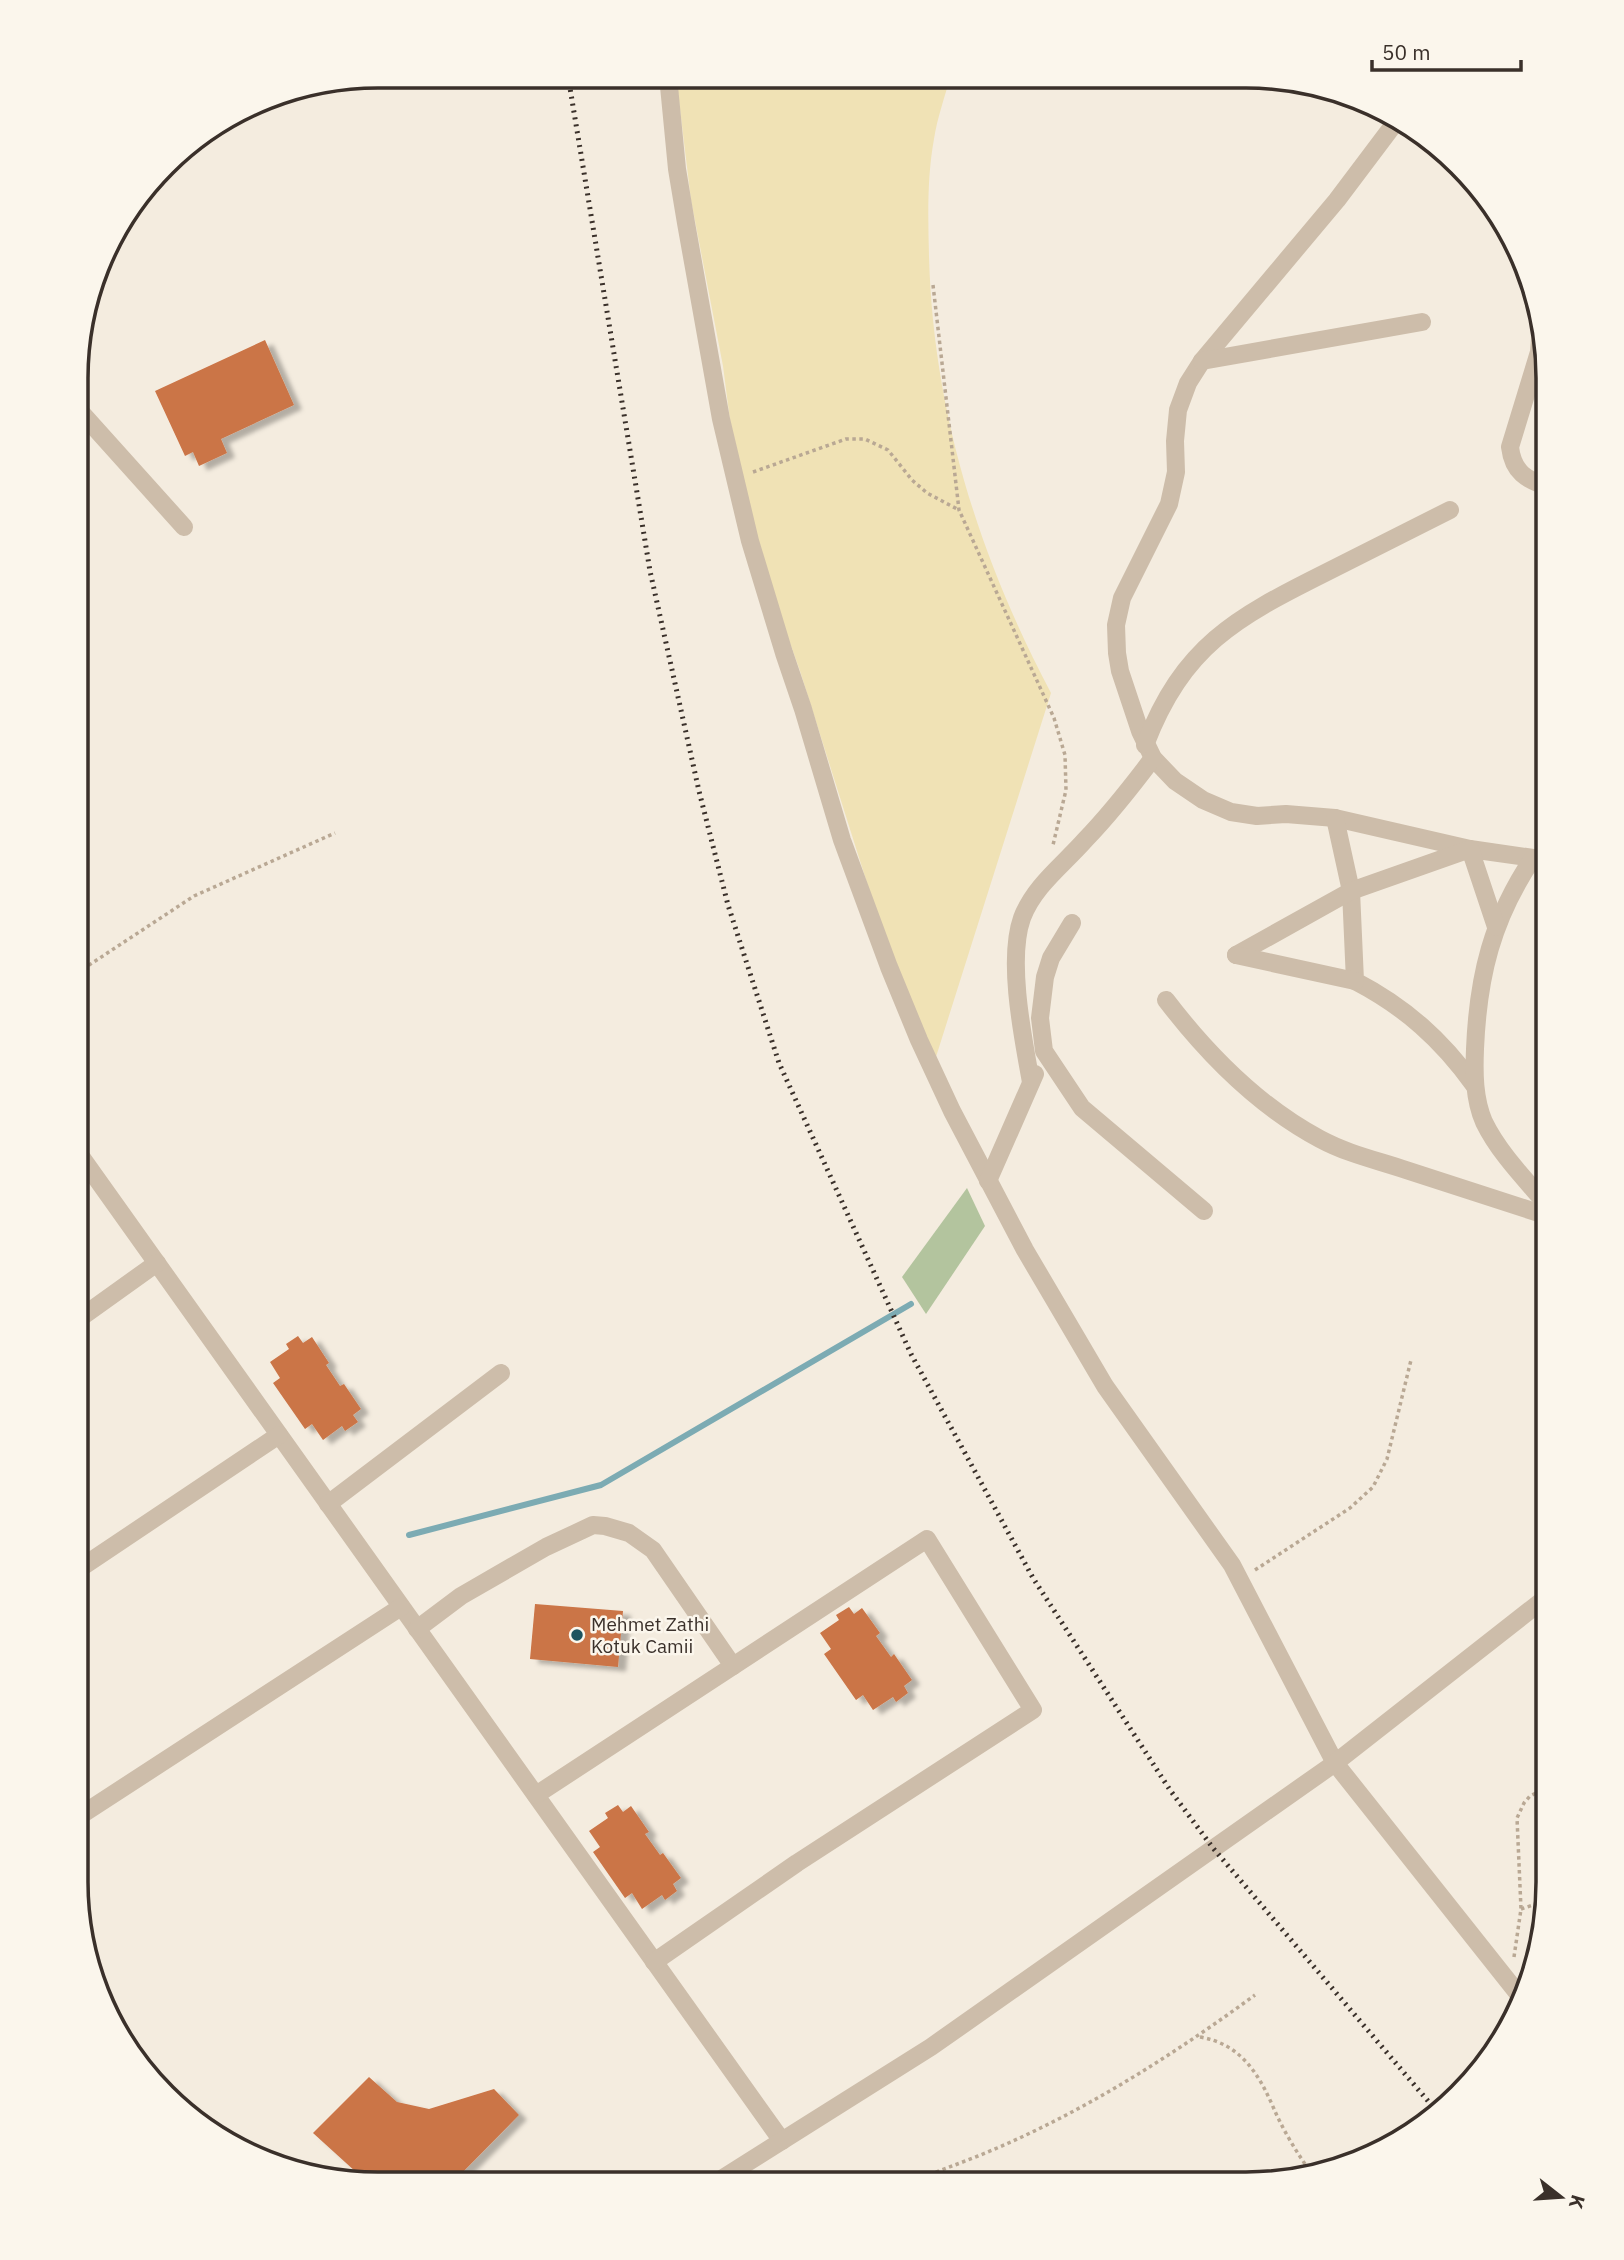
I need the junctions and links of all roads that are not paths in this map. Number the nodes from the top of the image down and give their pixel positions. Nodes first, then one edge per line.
1 (669, 88) edge
2 (1392, 126) edge
3 (1422, 322) dead end
4 (1202, 361) junction
5 (1536, 362) edge
6 (87, 419) edge
7 (1536, 483) edge
8 (1450, 510) dead end
9 (184, 527) dead end
10 (1149, 751) junction
11 (1335, 818) junction
12 (1470, 849) junction
13 (1533, 858) junction
14 (1536, 860) edge
15 (1351, 891) junction
16 (1072, 923) dead end
17 (1496, 927) junction
18 (1355, 981) junction
19 (1166, 1000) dead end
20 (1044, 1051) junction
21 (1031, 1082) junction
22 (1475, 1086) junction
23 (87, 1166) edge
24 (988, 1181) junction
25 (1536, 1191) edge
26 (1204, 1211) dead end
27 (1536, 1212) edge
28 (157, 1263) junction
29 (87, 1313) edge
30 (500, 1373) dead end
31 (279, 1435) junction
32 (328, 1504) junction
33 (87, 1564) edge
34 (1536, 1604) edge
35 (401, 1607) junction
36 (417, 1629) junction
37 (733, 1667) junction
38 (1335, 1763) junction
39 (536, 1796) junction
40 (87, 1811) edge
41 (654, 1962) junction
42 (1515, 1990) edge
43 (782, 2141) junction
44 (733, 2172) edge

1 - 24 street
2 - 4 street
3 - 4 street
4 - 10 street
5 - 7 street
6 - 9 street
8 - 10 street
10 - 11 street
10 - 21 street
11 - 12 street
11 - 15 street
12 - 13 street
12 - 15 street
12 - 17 street
13 - 14 street
13 - 17 street
15 - 18 street
15 - 18 street
16 - 20 street
17 - 22 street
18 - 22 street
19 - 27 street
20 - 21 street
20 - 26 street
21 - 24 street
22 - 25 street
23 - 28 street
24 - 38 street
28 - 29 street
28 - 31 street
30 - 32 street
31 - 32 street
31 - 33 street
32 - 35 street
34 - 38 street
35 - 36 street
35 - 40 street
36 - 37 street
36 - 39 street
37 - 39 street
37 - 41 street
38 - 42 street
38 - 43 street
39 - 41 street
41 - 43 street
43 - 44 street

